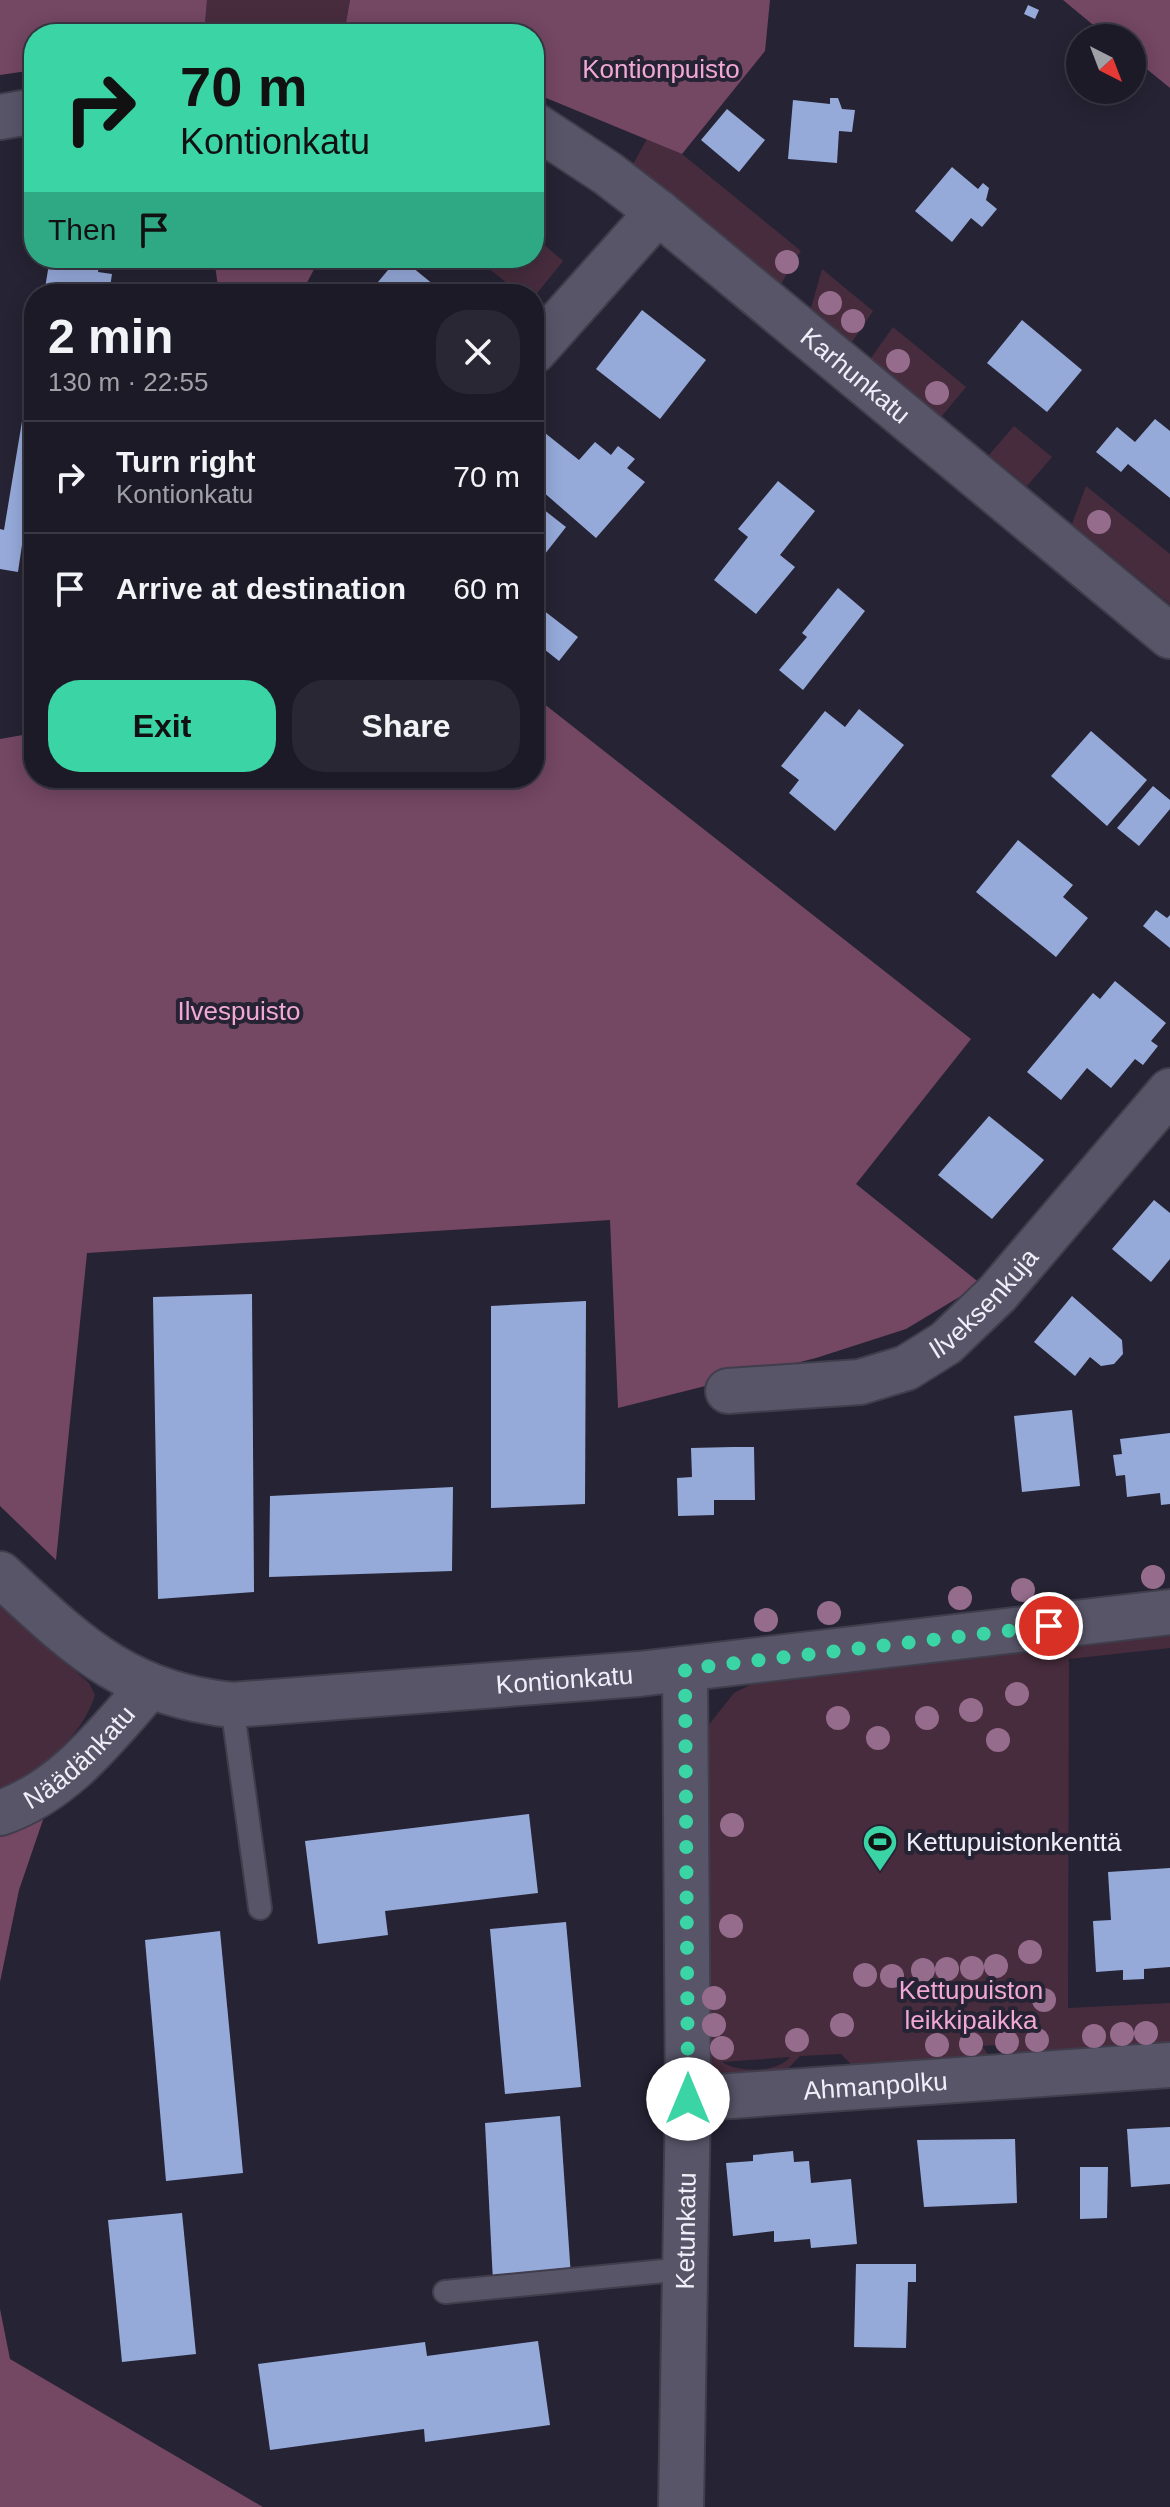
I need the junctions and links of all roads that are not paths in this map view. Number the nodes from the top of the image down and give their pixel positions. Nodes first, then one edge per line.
1 (24, 113) edge
2 (0, 117) edge
3 (544, 132) edge
4 (658, 212) junction
5 (544, 340) edge
6 (1170, 636) edge
7 (1170, 1091) edge
8 (728, 1391) dead end
9 (0, 1574) edge
10 (1170, 1612) edge
11 (685, 1669) junction
12 (148, 1688) junction
13 (232, 1705) junction
14 (0, 1813) edge
15 (260, 1908) dead end
16 (1170, 2065) edge
17 (688, 2099) junction
18 (685, 2269) junction
19 (445, 2292) dead end
20 (681, 2507) edge

1 - 2 street
3 - 4 street, Karhunkatu
4 - 5 street
4 - 6 street, Karhunkatu
7 - 8 street, Ilveksenkuja
9 - 12 street, Kontionkatu
10 - 11 street, Kontionkatu
11 - 13 street, Kontionkatu
11 - 17 street, Ketunkatu
12 - 13 street, Kontionkatu
12 - 14 street, Näädänkatu
13 - 15 lane
16 - 17 street, Ahmanpolku
17 - 18 street, Ketunkatu
18 - 19 lane
18 - 20 street, Ketunkatu

